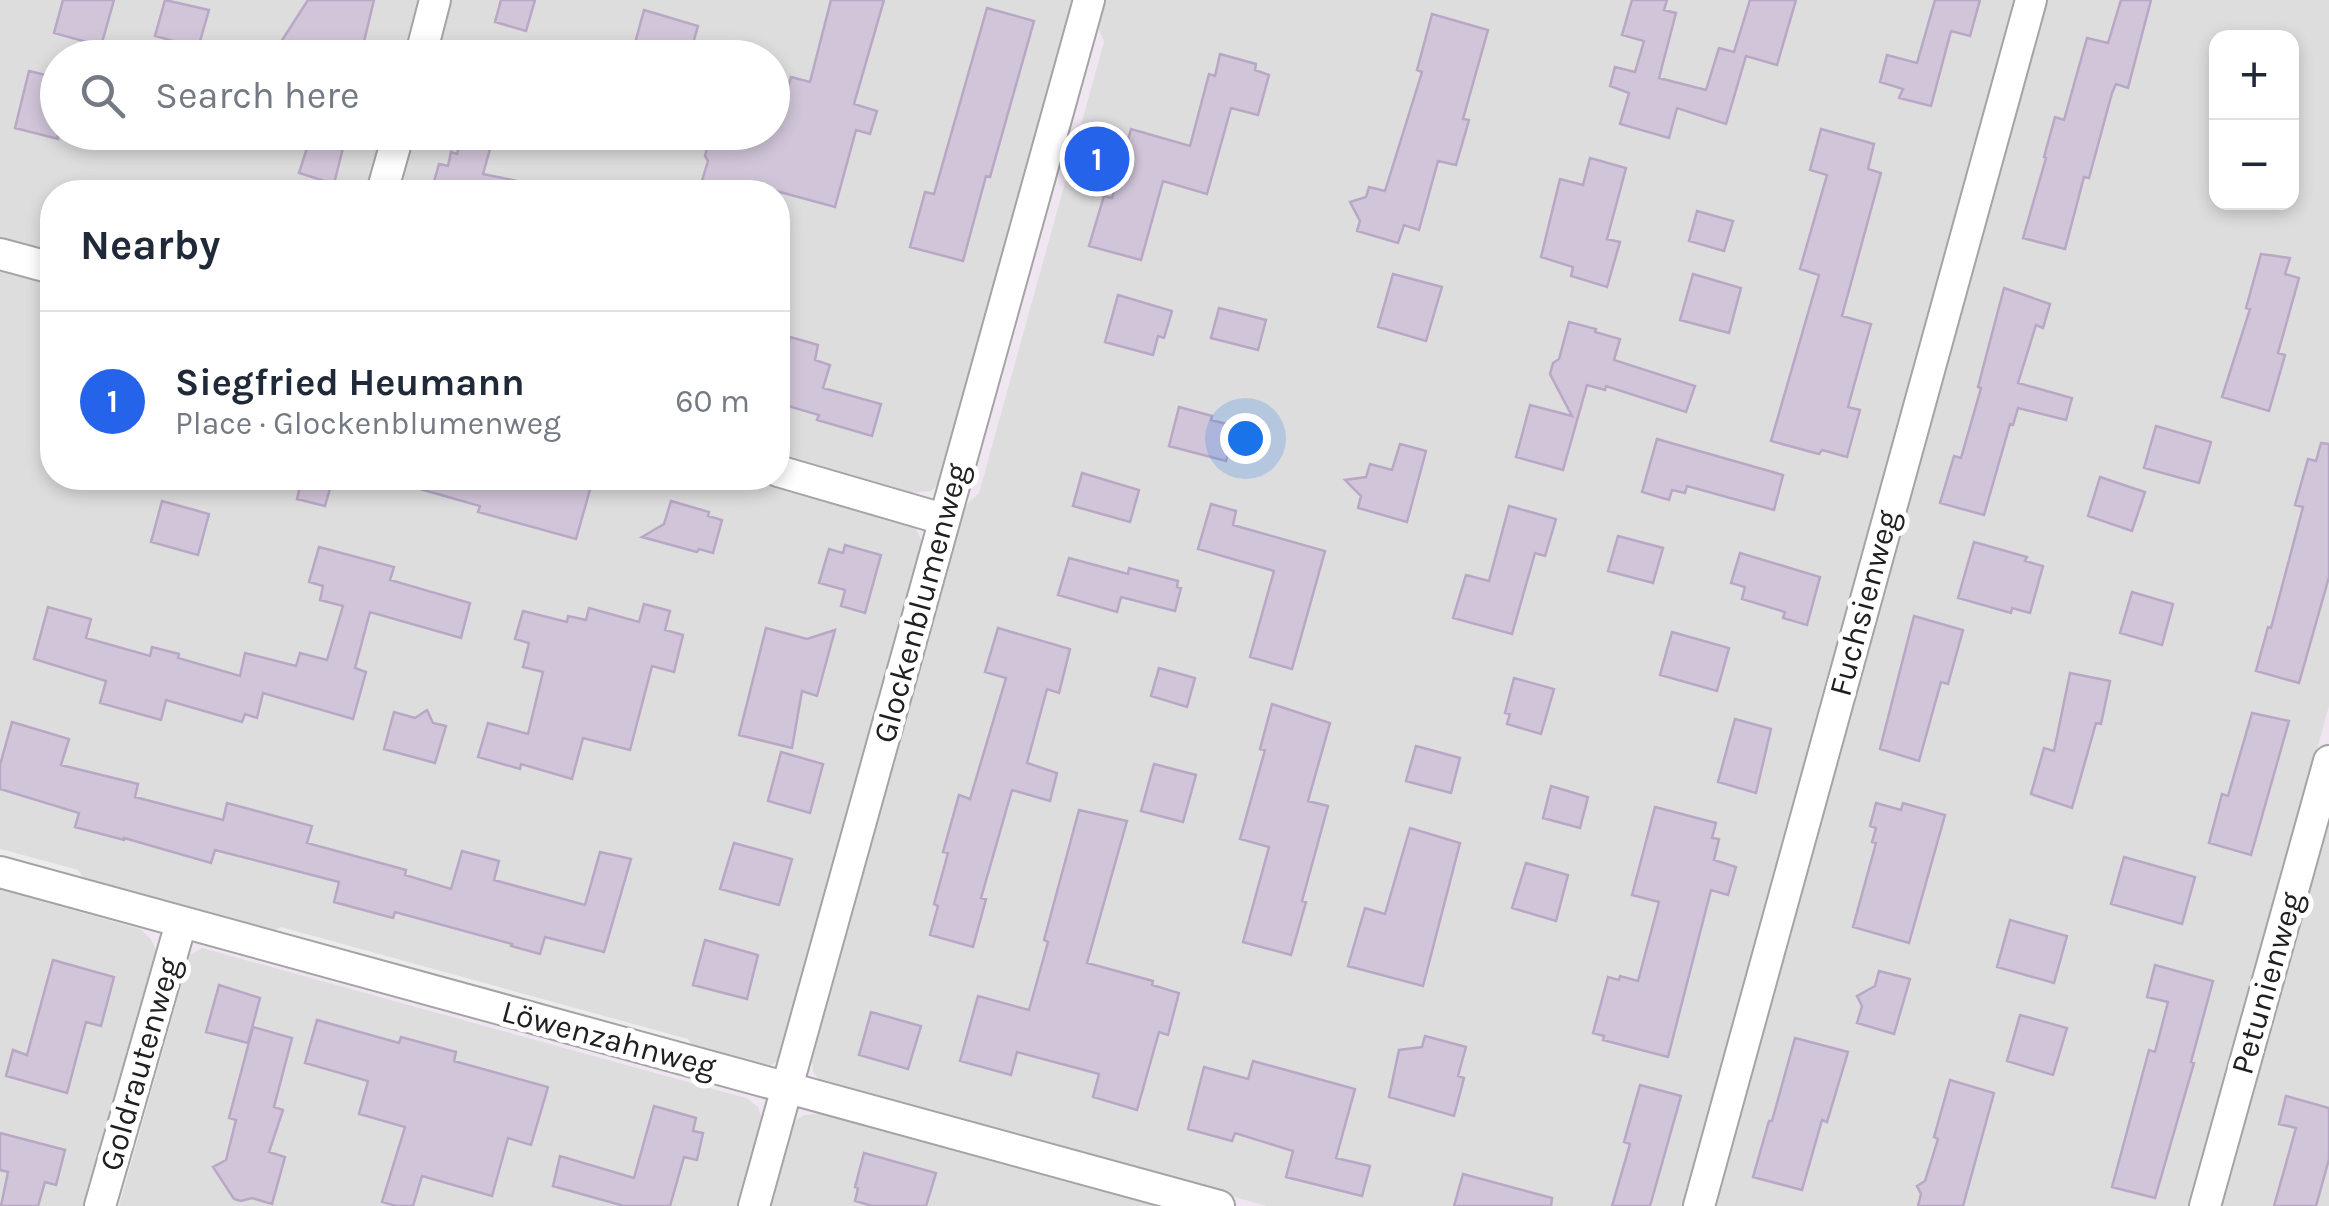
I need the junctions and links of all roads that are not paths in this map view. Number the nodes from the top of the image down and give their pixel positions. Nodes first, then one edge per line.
1 (436, 0) edge
2 (1089, 0) edge
3 (2031, 0) edge
4 (425, 40) edge
5 (393, 150) edge
6 (385, 180) edge
7 (0, 254) edge
8 (40, 265) edge
9 (790, 474) edge
10 (943, 519) junction
11 (2329, 761) edge
12 (0, 872) edge
13 (181, 923) junction
14 (787, 1087) junction
15 (100, 1206) edge
16 (754, 1206) edge
17 (1219, 1206) edge
18 (1699, 1206) edge
19 (2205, 1206) edge

1 - 4 street
2 - 10 street, Glockenblumenweg
3 - 18 street, Fuchsienweg
5 - 6 street
7 - 8 street
9 - 10 street
10 - 14 street, Glockenblumenweg
11 - 19 street, Petunienweg
12 - 13 street, Löwenzahnweg
13 - 14 street, Löwenzahnweg
13 - 15 street, Goldrautenweg
14 - 16 street, Glockenblumenweg
14 - 17 street, Löwenzahnweg

